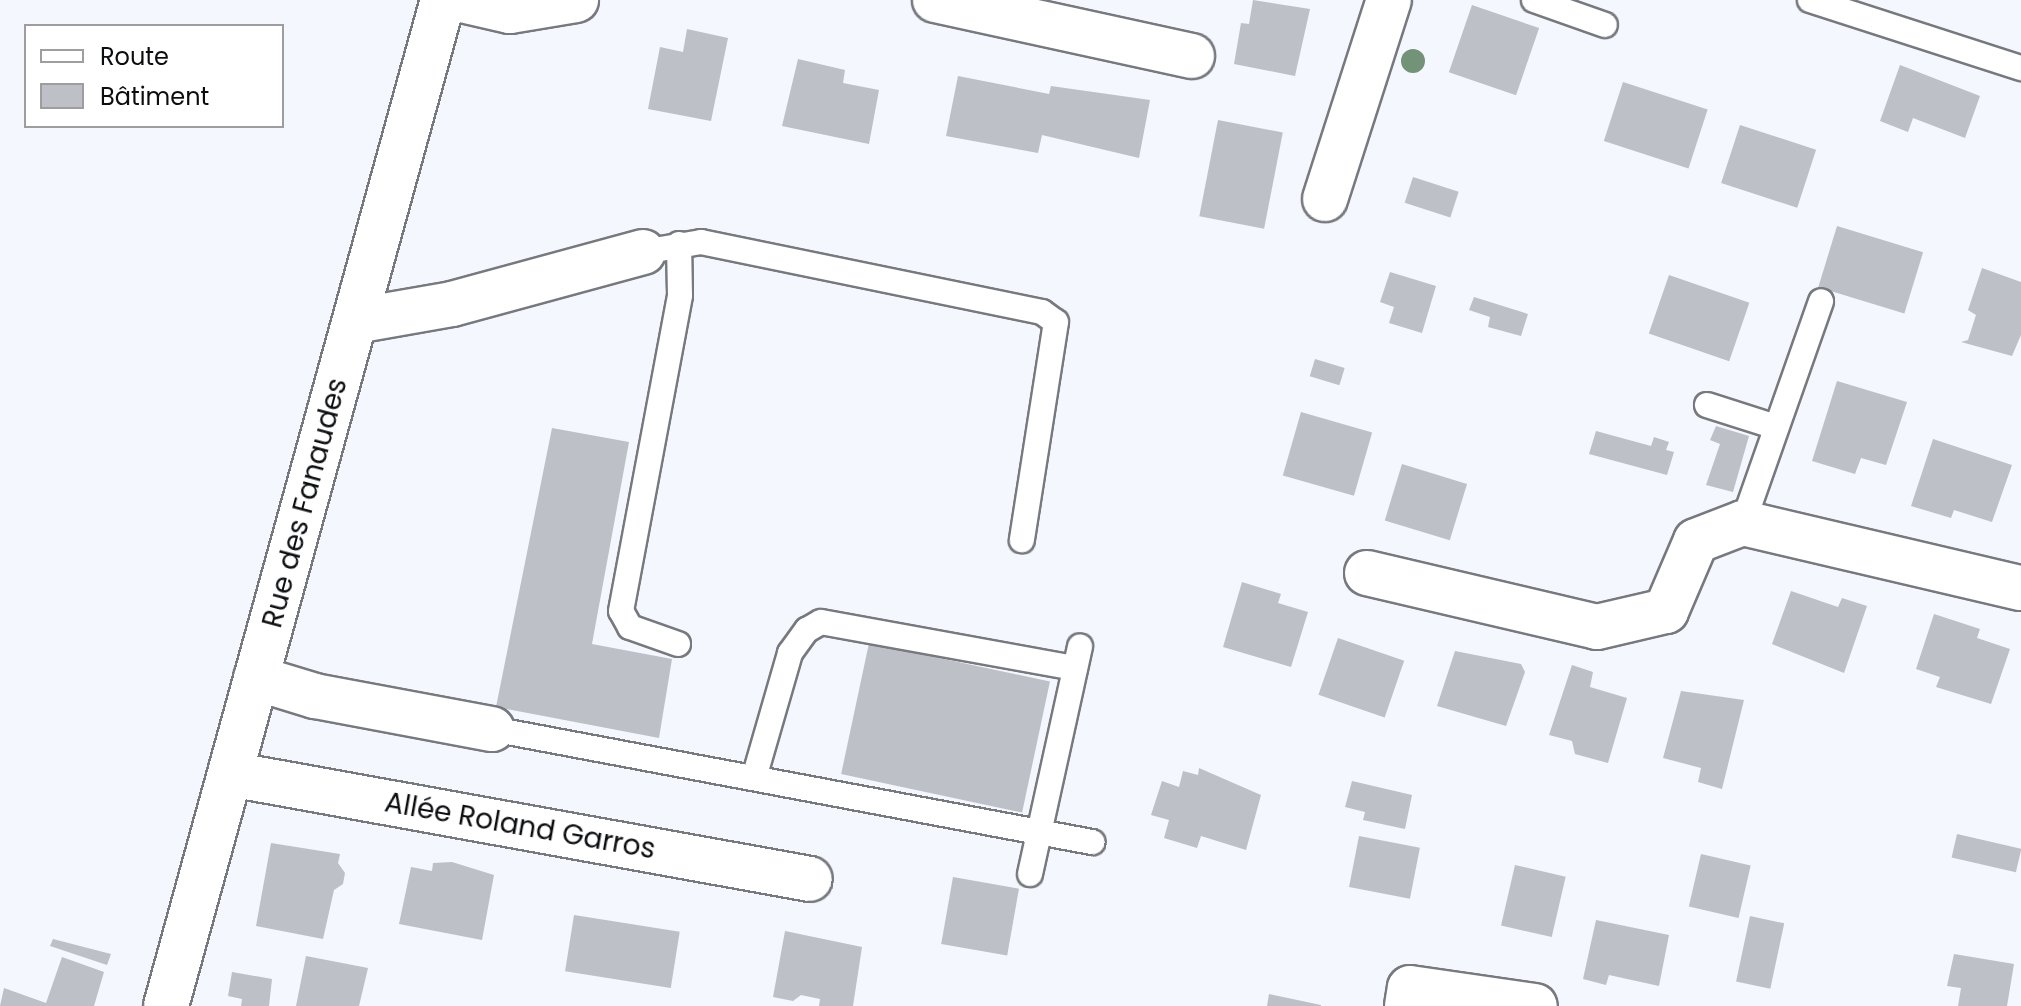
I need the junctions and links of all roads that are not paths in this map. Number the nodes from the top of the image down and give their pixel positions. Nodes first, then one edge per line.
1 (443, 0) edge
2 (462, 0) edge
3 (576, 0) edge
4 (935, 0) edge
5 (1389, 0) edge
6 (1534, 0) edge
7 (1810, 0) edge
8 (1605, 25) dead end
9 (1192, 56) dead end
10 (2021, 68) edge
11 (1325, 199) dead end
12 (661, 248) junction
13 (1821, 301) dead end
14 (355, 321) junction
15 (1707, 405) dead end
16 (1776, 427) junction
17 (1743, 523) junction
18 (1022, 540) dead end
19 (1367, 573) dead end
20 (2021, 588) edge
21 (678, 644) dead end
22 (256, 678) junction
23 (492, 729) joint
24 (230, 774) junction
25 (754, 778) junction
26 (1043, 832) junction
27 (1092, 842) dead end
28 (1030, 874) dead end
29 (810, 879) dead end
30 (166, 1006) edge
31 (1407, 1006) edge
32 (1535, 1006) edge

1 - 14 street, Rue des Fanaudes
2 - 3 street
4 - 9 street
5 - 11 street
6 - 8 lane
7 - 10 lane
12 - 14 street
12 - 18 lane
12 - 21 lane
13 - 16 lane
14 - 22 street, Rue des Fanaudes
15 - 16 lane
16 - 17 lane
17 - 19 street
17 - 20 street
22 - 23 street
22 - 24 street, Rue des Fanaudes
23 - 25 lane
24 - 29 street, Allée Roland Garros
24 - 30 street, Rue des Fanaudes
25 - 26 lane
25 - 26 lane
26 - 27 lane
26 - 28 lane
31 - 32 street

